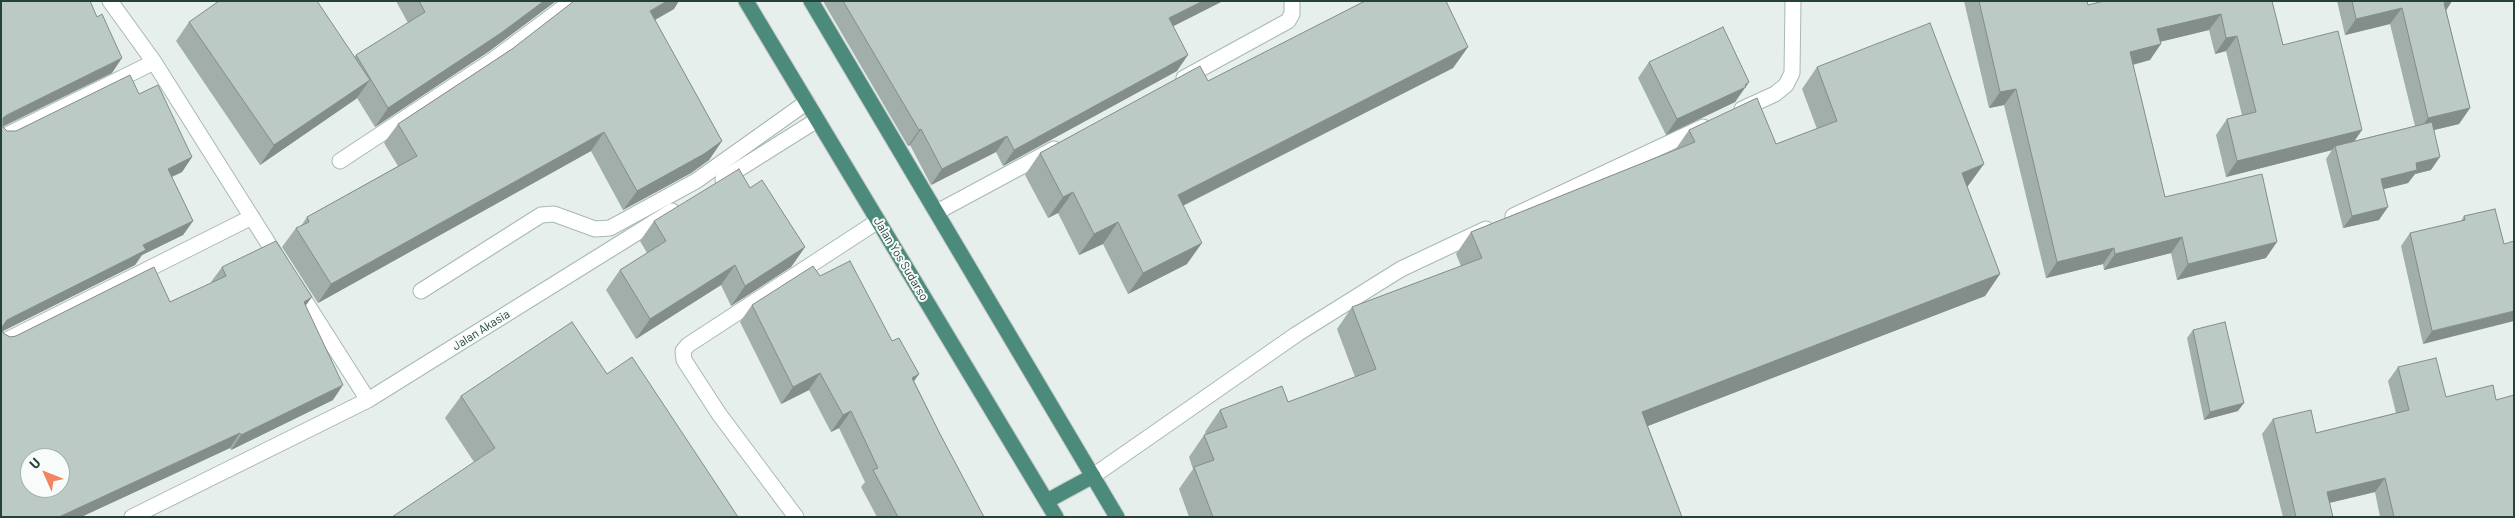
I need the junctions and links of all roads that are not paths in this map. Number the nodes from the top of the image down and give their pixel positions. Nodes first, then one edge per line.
1 (110, 1) edge
2 (572, 1) edge
3 (746, 1) edge
4 (811, 1) edge
5 (1292, 1) edge
6 (1793, 1) edge
7 (154, 62) junction
8 (1175, 83) edge
9 (807, 102) junction
10 (1732, 114) edge
11 (817, 120) junction
12 (1714, 122) edge
13 (1, 138) edge
14 (1071, 140) edge
15 (340, 161) dead end
16 (937, 212) junction
17 (252, 217) junction
18 (878, 221) junction
19 (421, 291) dead end
20 (1, 343) edge
21 (368, 400) junction
22 (1093, 476) junction
23 (1047, 501) junction
24 (132, 517) edge
25 (796, 517) edge
26 (1056, 517) edge
27 (1117, 517) edge

1 - 7 street
2 - 15 street
3 - 9 highway, Jalan Yos Sudarso
4 - 16 highway
5 - 8 street
6 - 10 street
7 - 13 street
7 - 17 street
9 - 11 highway, Jalan Yos Sudarso
9 - 19 street
11 - 18 highway, Jalan Yos Sudarso
11 - 21 street, Jalan Akasia
12 - 22 street
14 - 16 street
16 - 22 highway
17 - 20 street
17 - 21 street
18 - 23 highway, Jalan Yos Sudarso
18 - 25 street
21 - 24 street, Jalan Akasia
22 - 23 highway
22 - 27 highway
23 - 26 highway, Jalan Yos Sudarso

